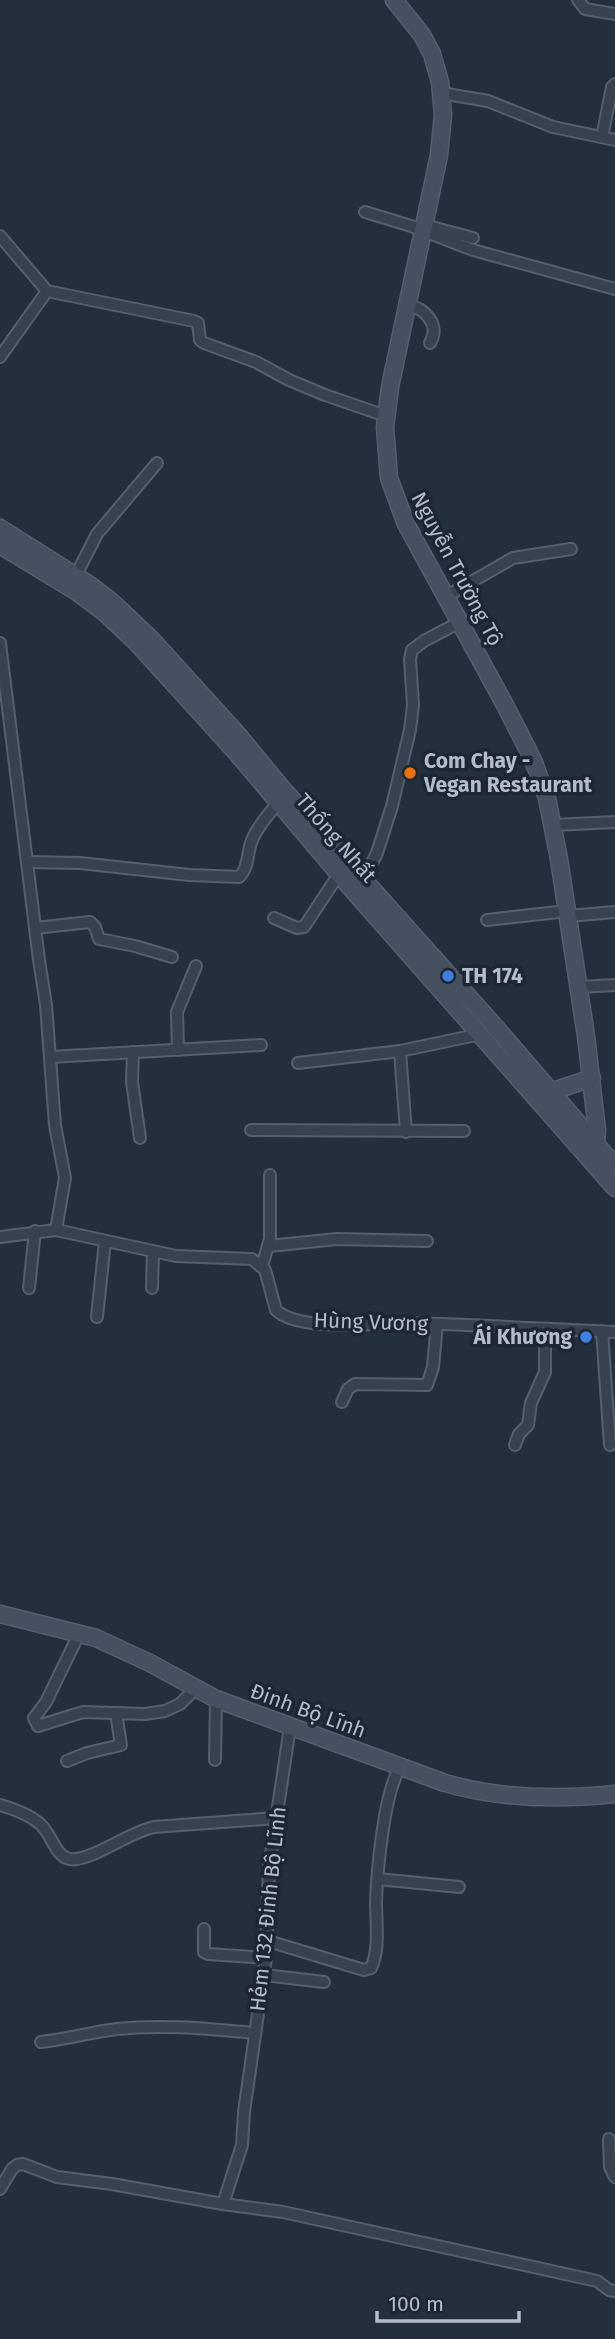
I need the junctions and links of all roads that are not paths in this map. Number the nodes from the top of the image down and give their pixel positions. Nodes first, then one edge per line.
1 (394, 0) edge
2 (578, 0) edge
3 (615, 14) edge
4 (615, 83) edge
5 (441, 93) junction
6 (612, 139) edge
7 (365, 212) dead end
8 (423, 228) junction
9 (0, 236) edge
10 (473, 238) dead end
11 (615, 289) edge
12 (47, 292) junction
13 (407, 305) junction
14 (430, 343) dead end
15 (0, 357) edge
16 (386, 416) junction
17 (156, 463) dead end
18 (0, 528) edge
19 (0, 547) edge
20 (571, 549) dead end
21 (76, 575) junction
22 (445, 597) junction
23 (460, 622) junction
24 (0, 643) edge
25 (278, 803) junction
26 (615, 822) edge
27 (553, 825) junction
28 (28, 862) junction
29 (340, 874) junction
30 (359, 876) junction
31 (375, 904) junction
32 (615, 912) edge
33 (567, 914) junction
34 (274, 918) dead end
35 (487, 920) dead end
36 (35, 928) junction
37 (172, 957) dead end
38 (196, 966) dead end
39 (615, 985) edge
40 (579, 987) junction
41 (481, 1034) junction
42 (261, 1045) dead end
43 (178, 1050) junction
44 (400, 1051) junction
45 (133, 1052) junction
46 (50, 1057) junction
47 (298, 1063) dead end
48 (592, 1078) junction
49 (543, 1094) junction
50 (251, 1130) dead end
51 (464, 1131) dead end
52 (406, 1132) junction
53 (140, 1138) dead end
54 (591, 1149) junction
55 (615, 1166) edge
56 (270, 1175) dead end
57 (615, 1188) edge
58 (56, 1230) junction
59 (35, 1231) junction
60 (0, 1237) edge
61 (105, 1241) junction
62 (427, 1241) dead end
63 (269, 1246) junction
64 (153, 1252) junction
65 (262, 1266) junction
66 (29, 1288) dead end
67 (152, 1288) dead end
68 (97, 1317) dead end
69 (437, 1324) junction
70 (545, 1329) junction
71 (603, 1331) junction
72 (615, 1332) edge
73 (342, 1402) dead end
74 (515, 1445) dead end
75 (610, 1445) dead end
76 (0, 1614) edge
77 (80, 1632) junction
78 (195, 1689) junction
79 (216, 1699) junction
80 (116, 1713) junction
81 (290, 1727) junction
82 (67, 1760) dead end
83 (215, 1760) dead end
84 (400, 1768) junction
85 (615, 1794) edge
86 (0, 1805) edge
87 (276, 1818) junction
88 (378, 1879) junction
89 (459, 1887) dead end
90 (204, 1929) dead end
91 (268, 1941) junction
92 (266, 1958) junction
93 (264, 1975) junction
94 (324, 1982) dead end
95 (255, 2033) junction
96 (41, 2042) dead end
97 (609, 2139) dead end
98 (615, 2177) edge
99 (0, 2189) edge
100 (223, 2204) junction
101 (615, 2291) edge

1 - 5 street, Nguyễn Trường Tộ
2 - 3 street
4 - 6 street
5 - 6 street
5 - 8 street, Nguyễn Trường Tộ
7 - 8 street
8 - 10 street
8 - 11 street
8 - 13 street, Nguyễn Trường Tộ
9 - 12 street
12 - 15 street
12 - 16 street
13 - 14 street
13 - 16 street, Nguyễn Trường Tộ
16 - 22 street, Nguyễn Trường Tộ
17 - 21 street
18 - 21 street, Thống Nhất
19 - 25 street, Thống Nhất
20 - 22 street
21 - 30 street, Thống Nhất
22 - 23 street, Nguyễn Trường Tộ
23 - 27 street, Nguyễn Trường Tộ
23 - 30 street
24 - 28 street
25 - 28 street
25 - 29 street, Thống Nhất
26 - 27 street
27 - 33 street, Nguyễn Trường Tộ
28 - 36 street
29 - 31 street, Thống Nhất
29 - 34 street
30 - 31 street, Thống Nhất
31 - 41 street, Thống Nhất
31 - 49 street, Thống Nhất
32 - 33 street
33 - 35 street
33 - 40 street, Nguyễn Trường Tộ
36 - 37 street
36 - 46 street
38 - 43 street
39 - 40 street
40 - 48 street, Nguyễn Trường Tộ
41 - 44 street
41 - 49 street, Thống Nhất
42 - 43 street
43 - 45 street
44 - 47 street
44 - 52 street
45 - 46 street
45 - 53 street
46 - 58 street
48 - 49 street
48 - 54 street, Nguyễn Trường Tộ
49 - 54 street, Thống Nhất
50 - 52 street
51 - 52 street
54 - 55 street, Thống Nhất
54 - 57 street, Thống Nhất
56 - 63 street
58 - 59 street
58 - 61 street
59 - 60 street
59 - 66 street
61 - 64 street
61 - 68 street
62 - 63 street
63 - 65 street
64 - 65 street
64 - 67 street
65 - 69 street, Hùng Vương
69 - 70 street, Hùng Vương
69 - 73 street
70 - 71 street, Hùng Vương
70 - 74 street
71 - 72 street, Hùng Vương
71 - 75 street
76 - 77 street, Đinh Bộ Lĩnh
77 - 78 street, Đinh Bộ Lĩnh
77 - 80 street
78 - 79 street, Đinh Bộ Lĩnh
78 - 80 street
79 - 81 street, Đinh Bộ Lĩnh
79 - 83 street
80 - 82 street
81 - 84 street, Đinh Bộ Lĩnh
81 - 87 street, Hẻm 132 Đinh Bộ Lĩnh
84 - 85 street, Đinh Bộ Lĩnh
84 - 88 street
86 - 87 street
87 - 91 street, Hẻm 132 Đinh Bộ Lĩnh
88 - 89 street
88 - 91 street
90 - 92 street
91 - 92 street, Hẻm 132 Đinh Bộ Lĩnh
92 - 93 street, Hẻm 132 Đinh Bộ Lĩnh
93 - 94 street
93 - 95 street, Hẻm 132 Đinh Bộ Lĩnh
95 - 96 street
95 - 100 street, Hẻm 132 Đinh Bộ Lĩnh
97 - 98 street
99 - 100 street
100 - 101 street

